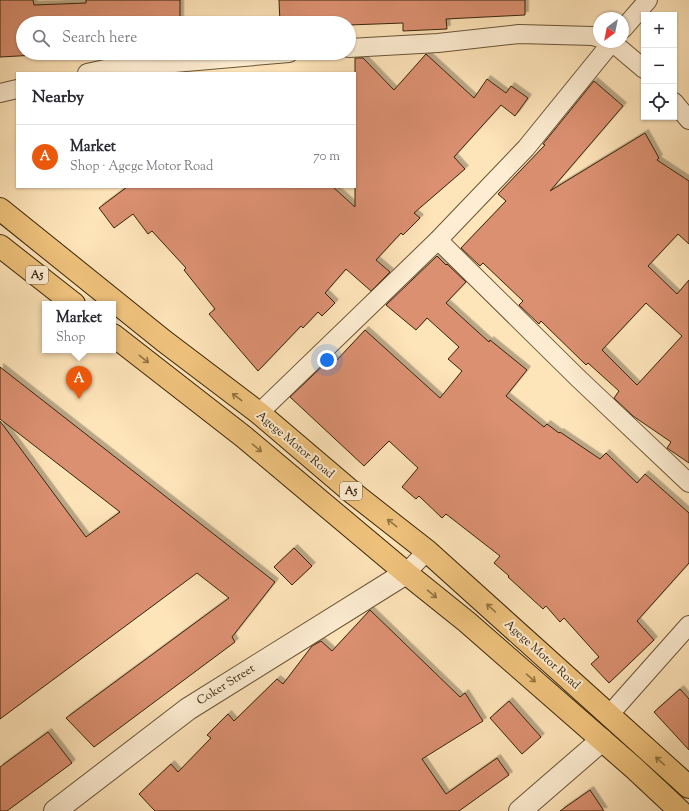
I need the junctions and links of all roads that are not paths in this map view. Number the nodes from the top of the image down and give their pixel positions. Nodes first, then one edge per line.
1 (648, 0) edge
2 (629, 22) edge
3 (593, 36) edge
4 (356, 48) edge
5 (607, 48) edge
6 (619, 48) edge
7 (208, 60) edge
8 (641, 66) edge
9 (92, 72) edge
10 (16, 89) edge
11 (0, 93) edge
12 (677, 106) edge
13 (689, 120) edge
14 (0, 209) edge
15 (438, 240) junction
16 (1, 248) edge
17 (70, 301) edge
18 (114, 301) edge
19 (116, 302) edge
20 (116, 337) edge
21 (259, 413) junction
22 (689, 483) edge
23 (428, 551) junction
24 (406, 573) junction
25 (689, 625) edge
26 (609, 715) junction
27 (602, 740) junction
28 (689, 787) edge
29 (55, 811) edge
30 (520, 811) edge
31 (680, 811) edge

1 - 2 street
3 - 4 street
5 - 15 street
6 - 8 street
7 - 9 street
10 - 11 street
12 - 13 street
18 -> 14 highway, Agege Motor Road / A5
15 - 21 street
15 - 22 street
16 - 17 highway, A5
21 -> 19 highway, Agege Motor Road / A5
20 -> 24 highway, Agege Motor Road / A5
23 -> 21 highway, Agege Motor Road / A5
23 - 24 street
26 -> 23 highway, Agege Motor Road / A5
24 -> 27 highway, Agege Motor Road / A5
24 - 29 street, Coker Street
25 - 26 street
28 -> 26 highway, Agege Motor Road / A5
27 - 30 street
27 - 31 highway, Agege Motor Road / A5

